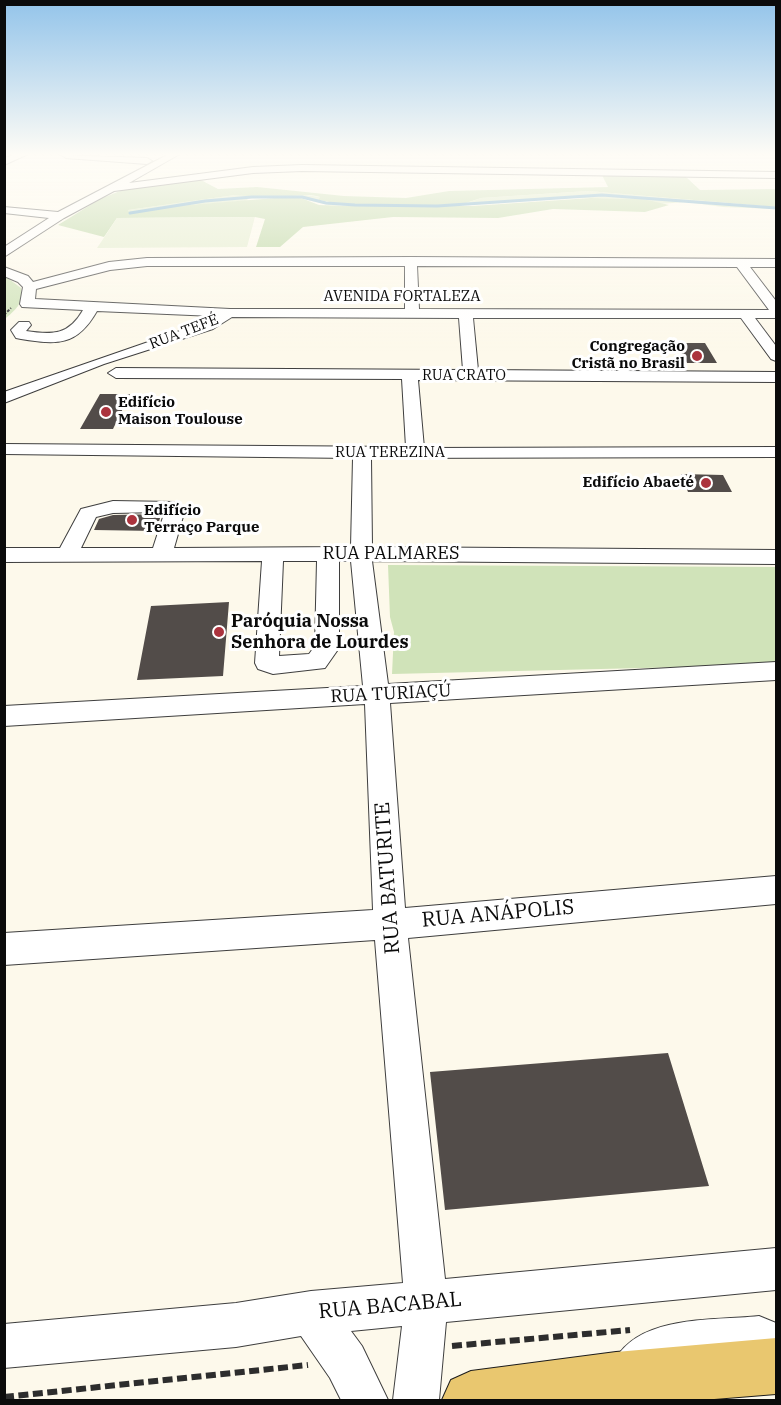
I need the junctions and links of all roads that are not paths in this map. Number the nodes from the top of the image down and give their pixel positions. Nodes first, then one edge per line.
1 (44, 221) edge
2 (48, 221) edge
3 (4, 242) edge
4 (4, 253) edge
5 (411, 261) junction
6 (741, 262) junction
7 (777, 262) edge
8 (4, 271) edge
9 (30, 287) junction
10 (28, 303) junction
11 (92, 307) junction
12 (192, 312) junction
13 (777, 312) edge
14 (230, 313) junction
15 (412, 313) junction
16 (466, 313) junction
17 (745, 314) junction
18 (7, 316) edge
19 (24, 325) dead end
20 (208, 326) junction
21 (777, 356) edge
22 (111, 366) junction
23 (410, 376) junction
24 (471, 376) junction
25 (777, 376) edge
26 (4, 398) edge
27 (4, 449) edge
28 (777, 452) edge
29 (363, 453) junction
30 (415, 453) junction
31 (162, 554) junction
32 (273, 554) junction
33 (328, 554) junction
34 (362, 554) junction
35 (4, 555) edge
36 (68, 555) junction
37 (777, 557) edge
38 (777, 671) edge
39 (377, 694) junction
40 (4, 716) edge
41 (777, 890) edge
42 (390, 924) junction
43 (4, 949) edge
44 (777, 1269) edge
45 (426, 1303) junction
46 (311, 1313) junction
47 (4, 1346) edge
48 (777, 1347) edge
49 (777, 1366) edge
50 (616, 1380) junction
51 (365, 1401) edge
52 (416, 1401) edge
53 (471, 1401) edge

1 - 3 street
2 - 4 street
5 - 6 street
5 - 9 street
5 - 15 street
6 - 7 street
6 - 13 street
8 - 9 street
9 - 10 street
10 - 11 street, AVENIDA FORTALEZA
10 - 18 street
11 - 12 street, AVENIDA FORTALEZA
11 - 19 street
12 - 14 street, AVENIDA FORTALEZA
12 - 20 street
13 - 17 street, AVENIDA FORTALEZA
14 - 15 street, AVENIDA FORTALEZA
14 - 20 street, RUA TEFÉ
15 - 16 street, AVENIDA FORTALEZA
16 - 17 street, AVENIDA FORTALEZA
16 - 24 street
17 - 21 street
20 - 22 street, RUA TEFÉ
22 - 23 street, RUA CRATO
22 - 26 street
23 - 24 street, RUA CRATO
23 - 30 street
24 - 25 street, RUA CRATO
27 - 29 street, RUA TEREZINA
28 - 30 street, RUA TEREZINA
29 - 30 street, RUA TEREZINA
29 - 34 street, RUA BATURITE
31 - 32 street, RUA PALMARES
31 - 36 street, RUA PALMARES
31 - 36 street
32 - 33 street, RUA PALMARES
32 - 33 street
33 - 34 street, RUA PALMARES
34 - 37 street, RUA PALMARES
34 - 39 street, RUA BATURITE
35 - 36 street, RUA PALMARES
38 - 39 street, RUA TURIAÇÚ
39 - 40 street, RUA TURIAÇÚ
39 - 42 street, RUA BATURITE
41 - 42 street, RUA ANÁPOLIS
42 - 43 street, RUA ANÁPOLIS
42 - 45 street, RUA BATURITE
44 - 45 street, RUA BACABAL
45 - 46 street, RUA BACABAL
45 - 52 street, RUA BATURITE
46 - 47 street, RUA BACABAL
46 - 51 street
48 - 50 street
49 - 50 main road
50 - 53 main road

